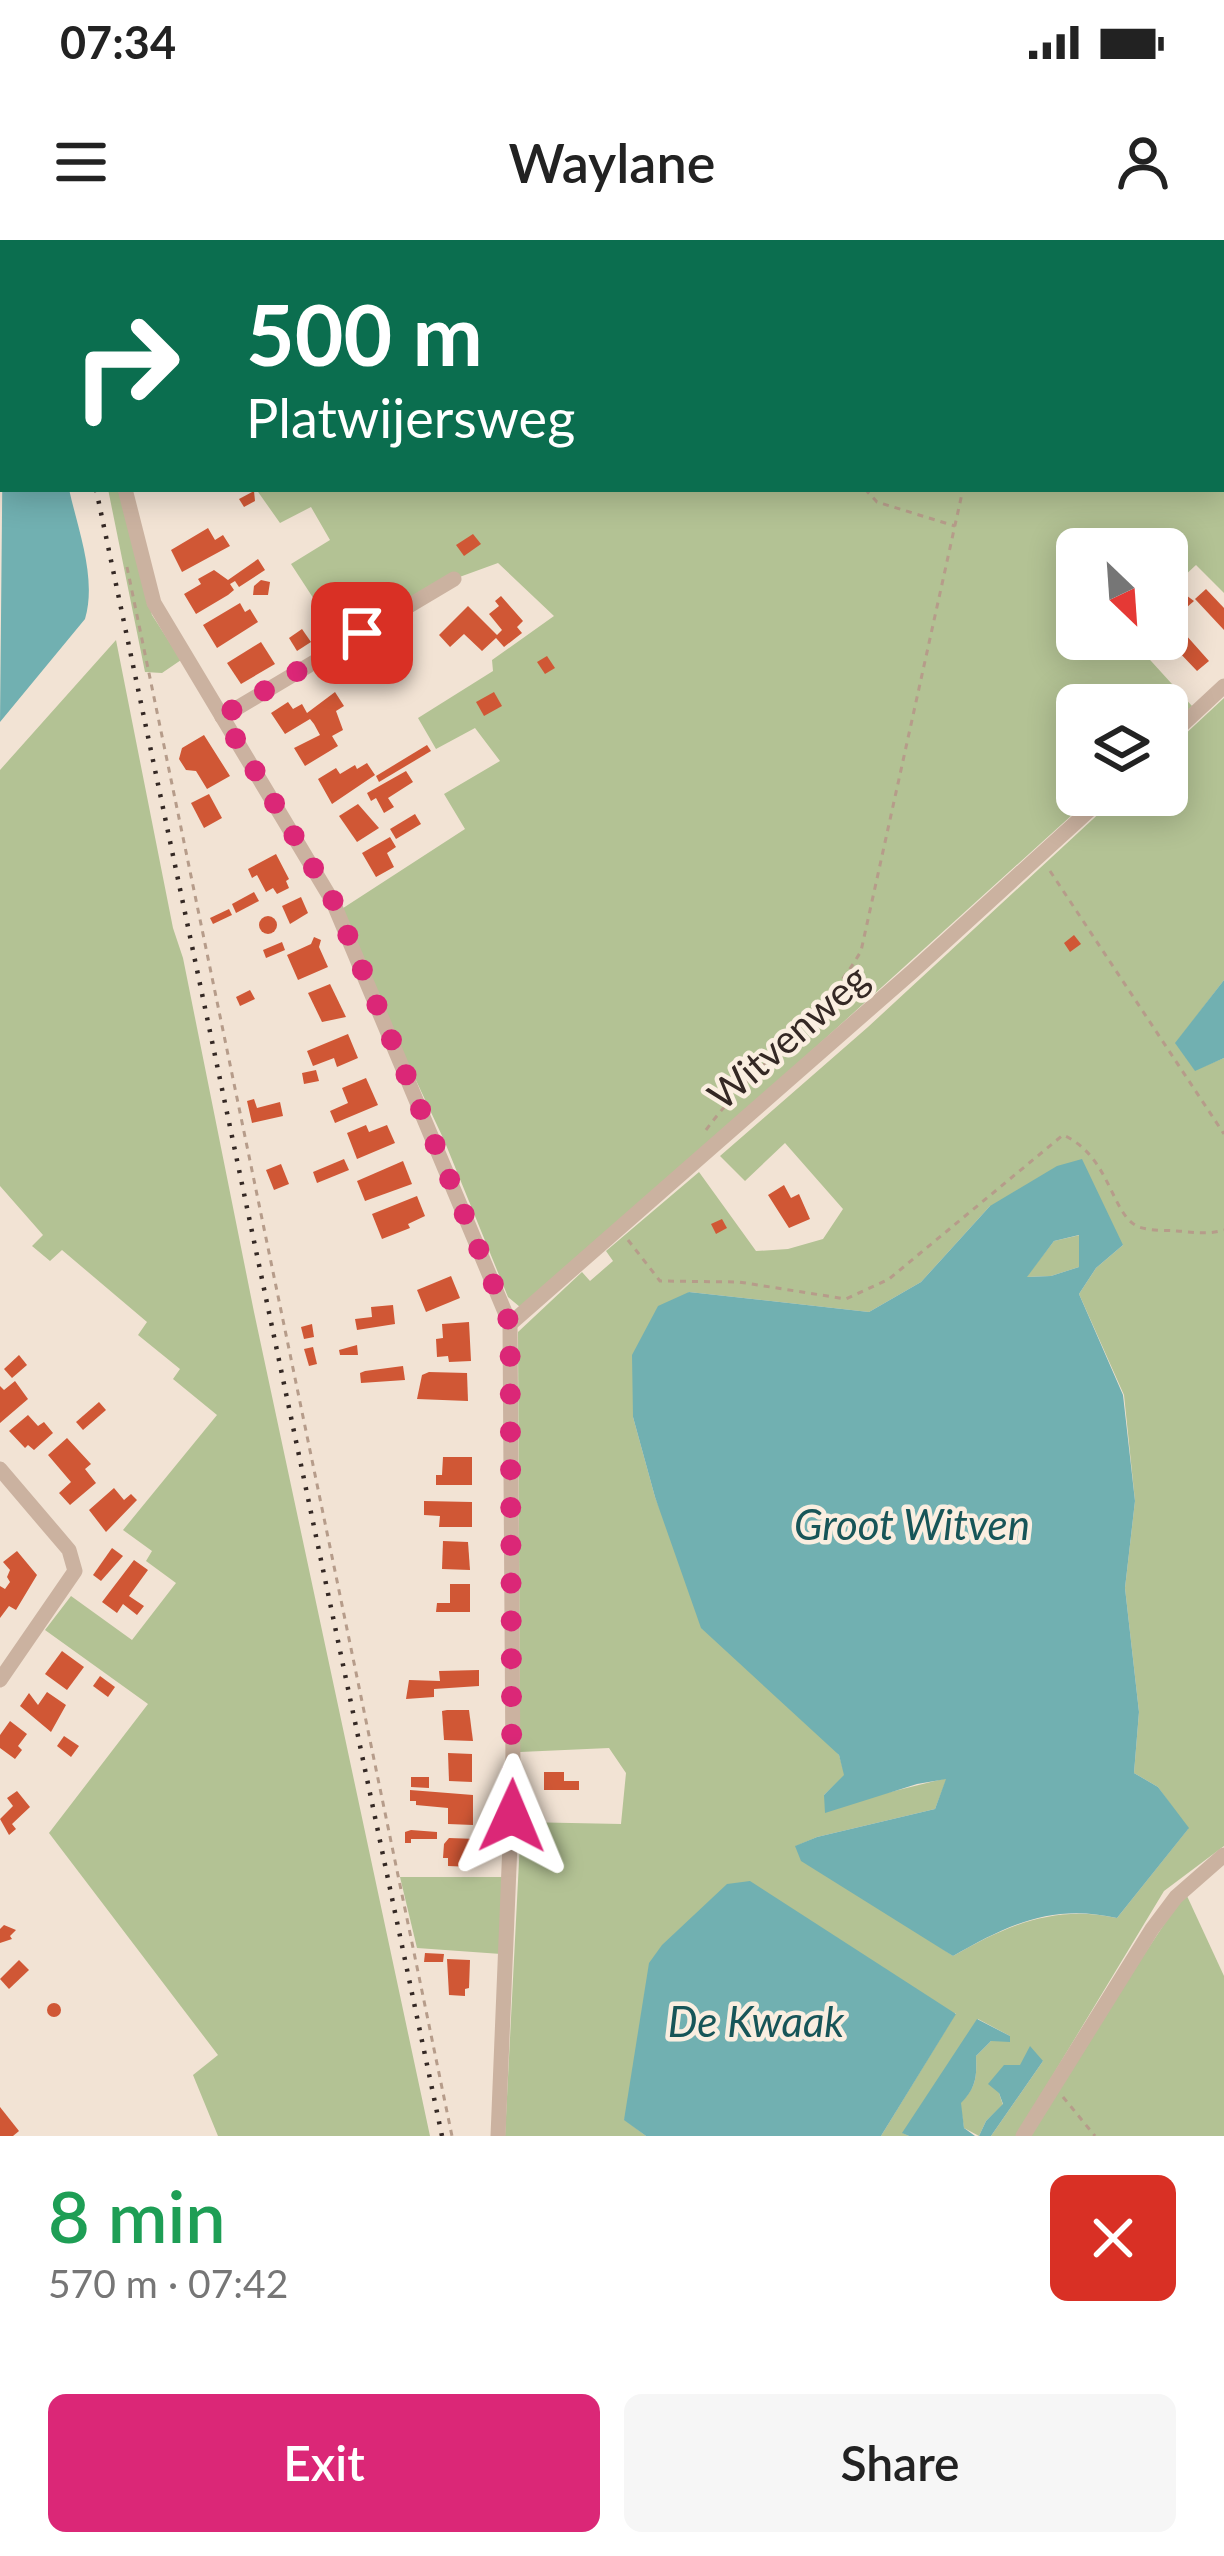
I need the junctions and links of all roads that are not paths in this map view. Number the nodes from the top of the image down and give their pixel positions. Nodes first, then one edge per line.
1 (126, 492) edge
2 (454, 579) dead end
3 (1224, 686) edge
4 (222, 716) junction
5 (1188, 719) edge
6 (1083, 816) edge
7 (510, 1324) junction
8 (0, 1469) edge
9 (0, 1680) edge
10 (1224, 1855) edge
11 (498, 2136) edge
12 (1023, 2136) edge

1 - 4 street
2 - 4 street
3 - 5 street
4 - 7 street
6 - 7 street, Witvenweg
7 - 11 street
8 - 9 street
10 - 12 street

